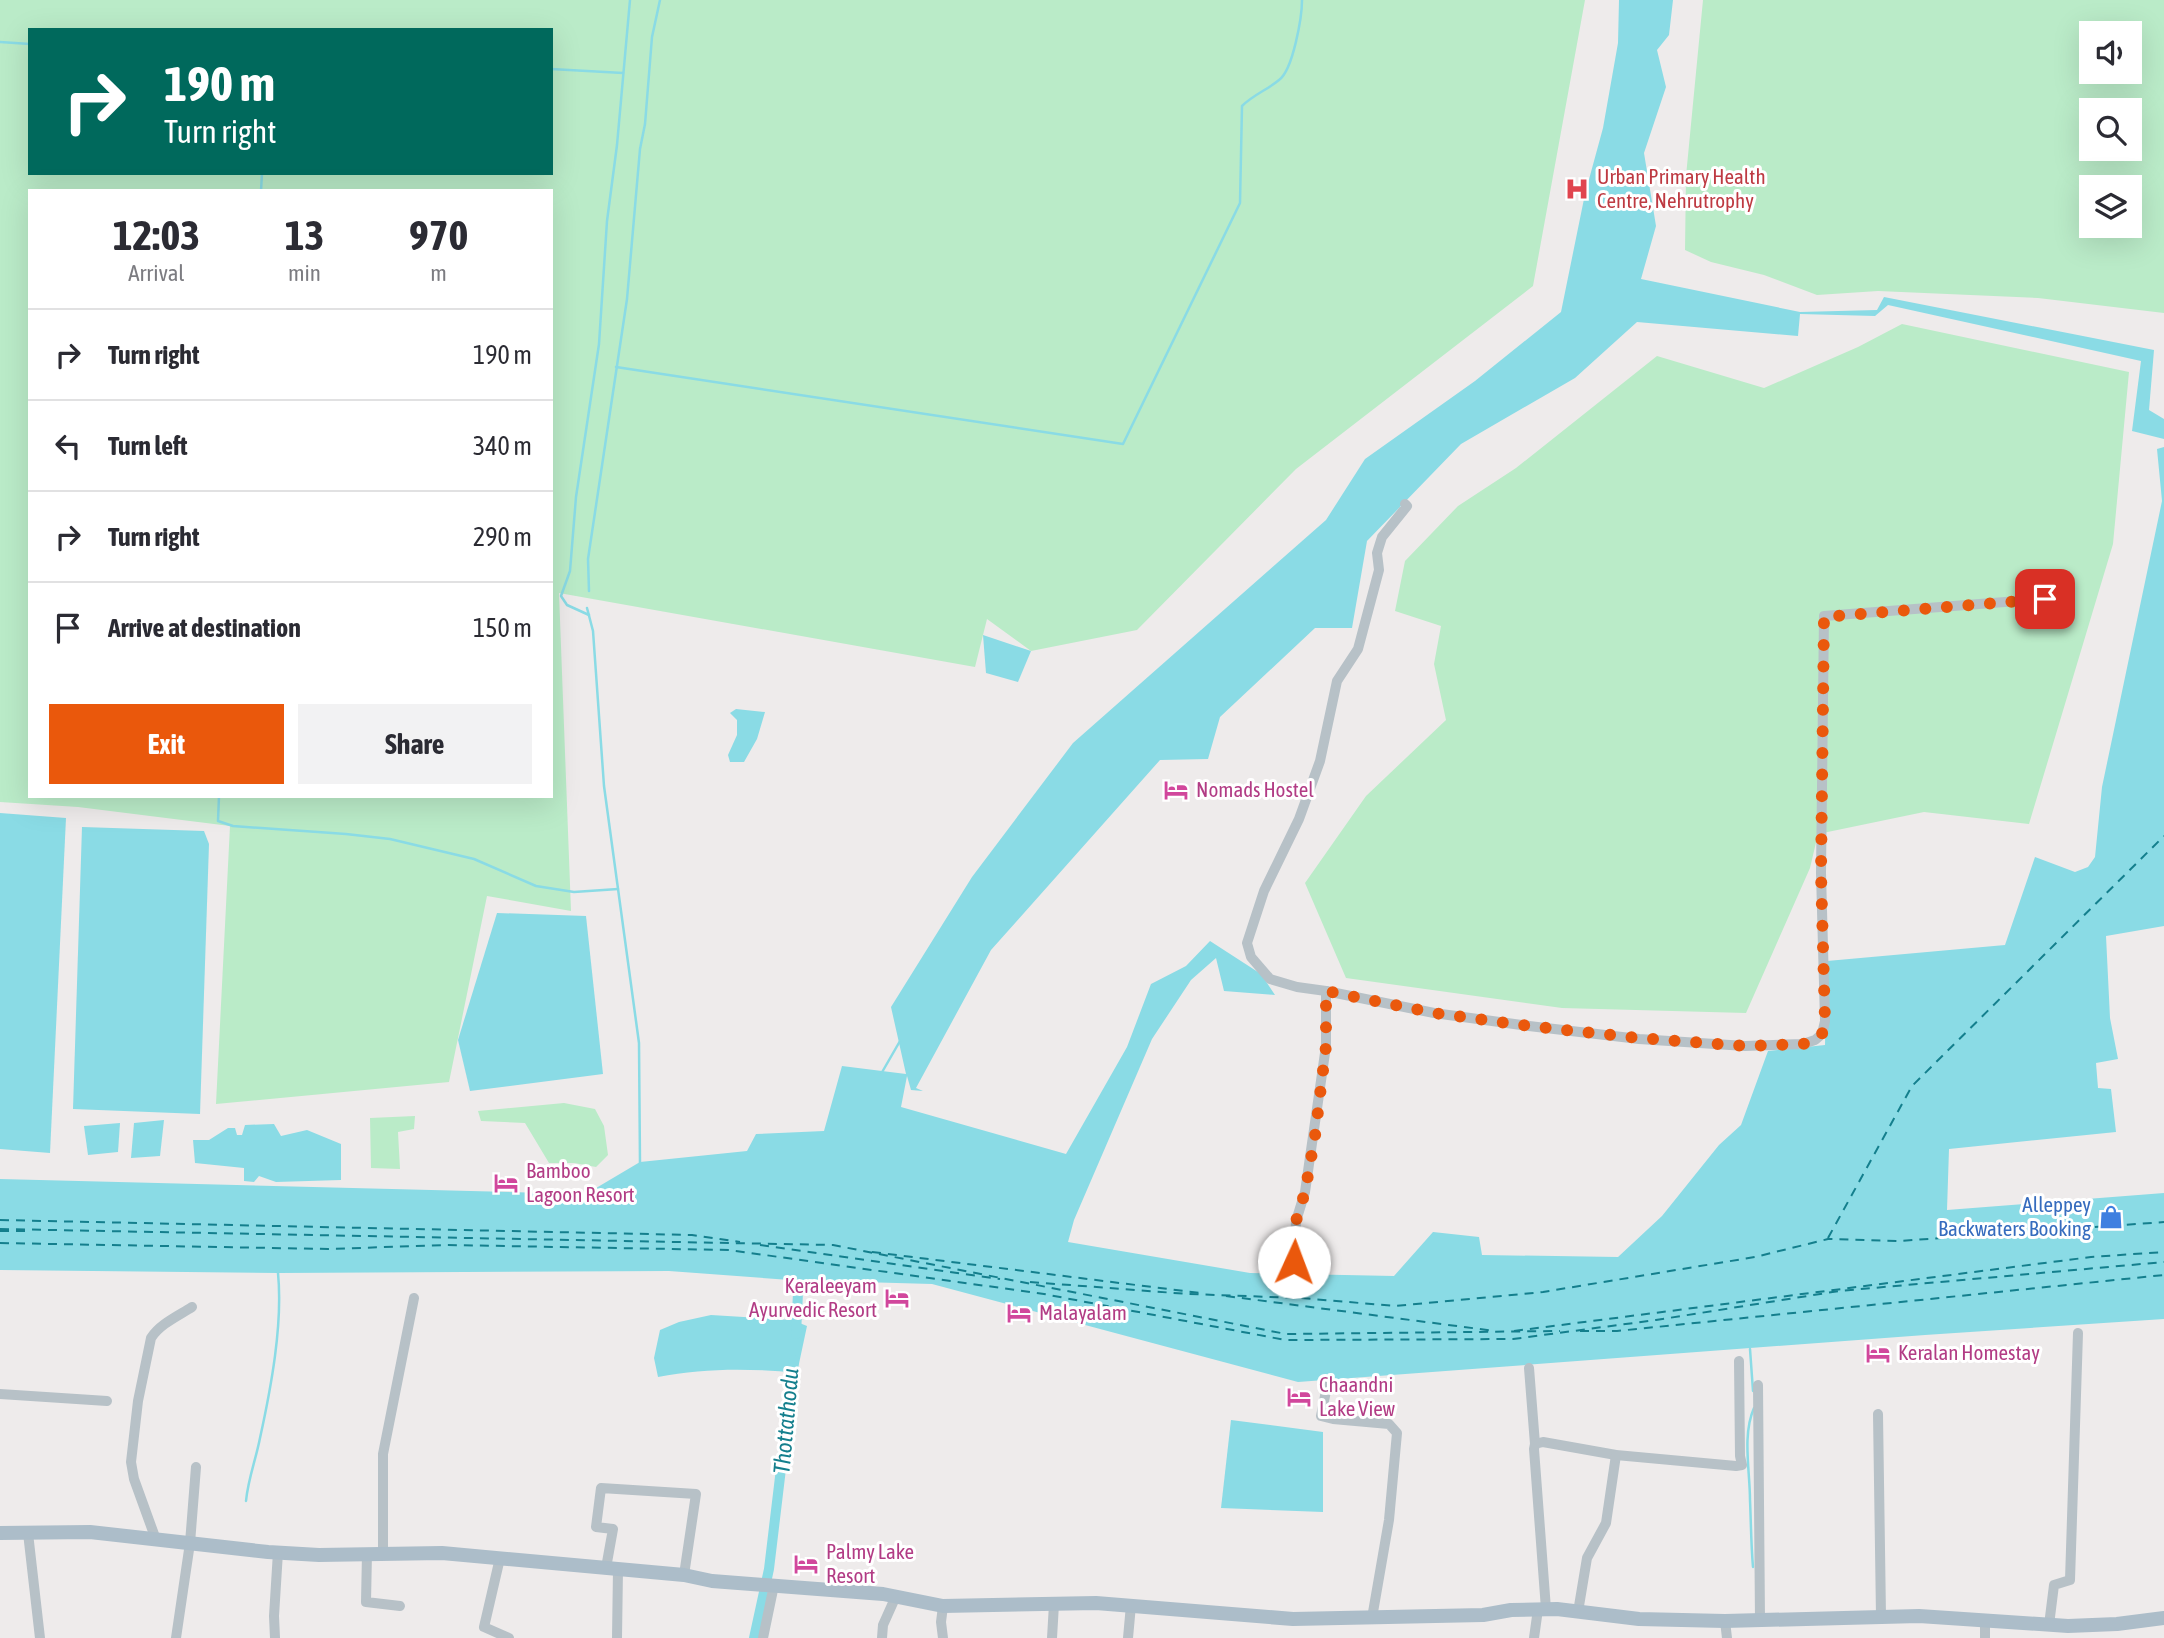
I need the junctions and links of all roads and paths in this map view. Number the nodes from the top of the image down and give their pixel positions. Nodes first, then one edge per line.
1 (1405, 504) dead end
2 (2045, 599) dead end
3 (1326, 991) junction
4 (1294, 1262) dead end
5 (414, 1298) dead end
6 (192, 1307) dead end
7 (2078, 1333) dead end
8 (1739, 1360) dead end
9 (1529, 1368) dead end
10 (1328, 1381) dead end
11 (1758, 1385) dead end
12 (0, 1394) edge
13 (107, 1401) dead end
14 (1878, 1415) dead end
15 (1535, 1444) junction
16 (1616, 1455) junction
17 (196, 1467) dead end
18 (28, 1532) junction
19 (0, 1533) edge
20 (155, 1538) junction
21 (190, 1543) junction
22 (278, 1552) junction
23 (367, 1553) junction
24 (383, 1554) junction
25 (500, 1558) junction
26 (612, 1568) junction
27 (684, 1575) junction
28 (769, 1585) junction
29 (896, 1596) junction
30 (1054, 1604) junction
31 (1130, 1605) junction
32 (400, 1606) dead end
33 (943, 1606) junction
34 (1542, 1609) junction
35 (1578, 1612) junction
36 (1881, 1616) junction
37 (1372, 1618) junction
38 (2164, 1618) edge
39 (1760, 1620) junction
40 (1725, 1621) junction
41 (1985, 1621) junction
42 (2049, 1625) junction
43 (40, 1638) edge
44 (176, 1638) edge
45 (275, 1638) edge
46 (509, 1638) edge
47 (617, 1638) edge
48 (763, 1638) edge
49 (882, 1638) edge
50 (943, 1638) edge
51 (1052, 1638) edge
52 (1128, 1638) edge
53 (1534, 1638) edge
54 (1727, 1638) edge
55 (1984, 1638) edge

1 - 3 street
2 - 3 street
3 - 4 street
5 - 24 street
6 - 20 street
7 - 42 street
8 - 16 street
9 - 15 street
10 - 37 street
11 - 39 street
12 - 13 street
14 - 36 street
15 - 16 street
15 - 34 street
16 - 35 street
17 - 21 street
18 - 19 main road
18 - 20 main road
18 - 43 street
20 - 21 main road
21 - 22 main road
21 - 44 street
22 - 23 main road
22 - 45 street
23 - 24 main road
23 - 32 street
24 - 25 main road
25 - 26 main road
25 - 46 street
26 - 27 main road
26 - 27 street
26 - 47 street
27 - 28 main road
28 - 29 main road
28 - 48 street
29 - 33 main road
29 - 49 street
30 - 31 main road
30 - 33 main road
30 - 51 street
31 - 37 main road
31 - 52 street
33 - 50 street
34 - 35 main road
34 - 37 main road
34 - 53 street
35 - 40 main road
36 - 39 main road
36 - 41 main road
38 - 42 main road
39 - 40 main road
40 - 54 street
41 - 42 main road
41 - 55 street

